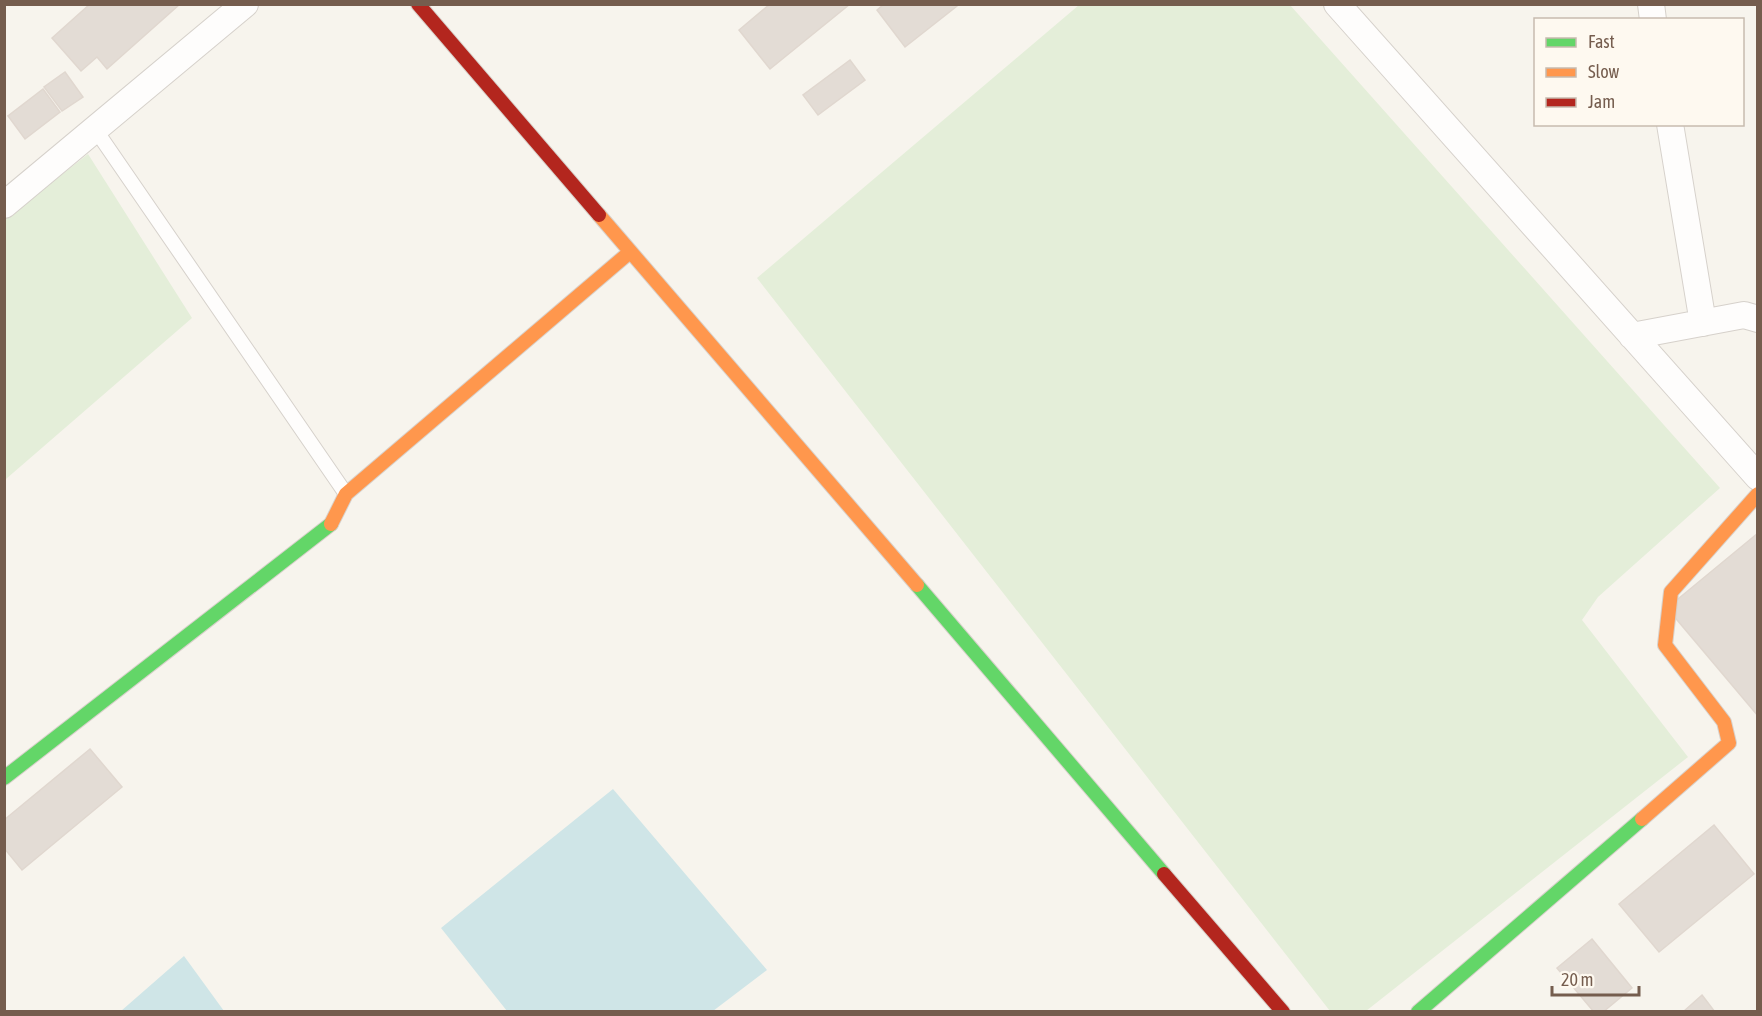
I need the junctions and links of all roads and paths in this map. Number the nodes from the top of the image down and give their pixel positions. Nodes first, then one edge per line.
1 (245, 4) edge
2 (418, 4) edge
3 (1337, 4) edge
4 (1670, 126) edge
5 (95, 129) junction
6 (4, 205) edge
7 (630, 252) junction
8 (1758, 319) edge
9 (1703, 323) junction
10 (1632, 336) junction
11 (1758, 477) edge
12 (346, 494) junction
13 (1758, 494) edge
14 (4, 778) edge
15 (1283, 1011) edge
16 (1418, 1011) edge

1 - 5 street
2 - 7 street
3 - 10 street
4 - 9 street
5 - 6 street
5 - 12 lane
7 - 12 street
7 - 15 street
8 - 9 street
9 - 10 street
10 - 11 street
12 - 14 street
13 - 16 street

